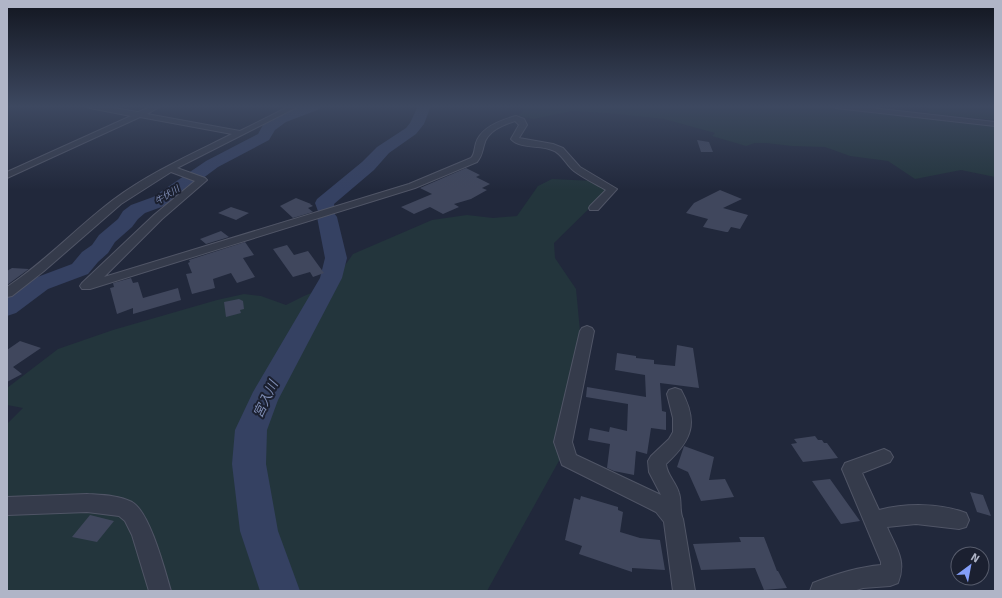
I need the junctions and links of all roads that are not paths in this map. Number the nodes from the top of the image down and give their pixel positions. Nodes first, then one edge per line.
1 (98, 134) edge
2 (238, 134) edge
3 (486, 134) edge
4 (518, 134) edge
5 (171, 169) junction
6 (7, 175) edge
7 (594, 208) dead end
8 (7, 293) edge
9 (588, 331) dead end
10 (675, 394) dead end
11 (884, 457) dead end
12 (7, 506) edge
13 (671, 516) junction
14 (959, 520) dead end
15 (874, 521) junction
16 (160, 591) edge
17 (684, 591) edge
18 (822, 591) edge

1 - 6 street
2 - 5 street
3 - 5 street
4 - 7 street
5 - 8 street
9 - 13 street
10 - 13 street
11 - 15 street
12 - 16 street
13 - 17 street
14 - 15 street
15 - 18 street

